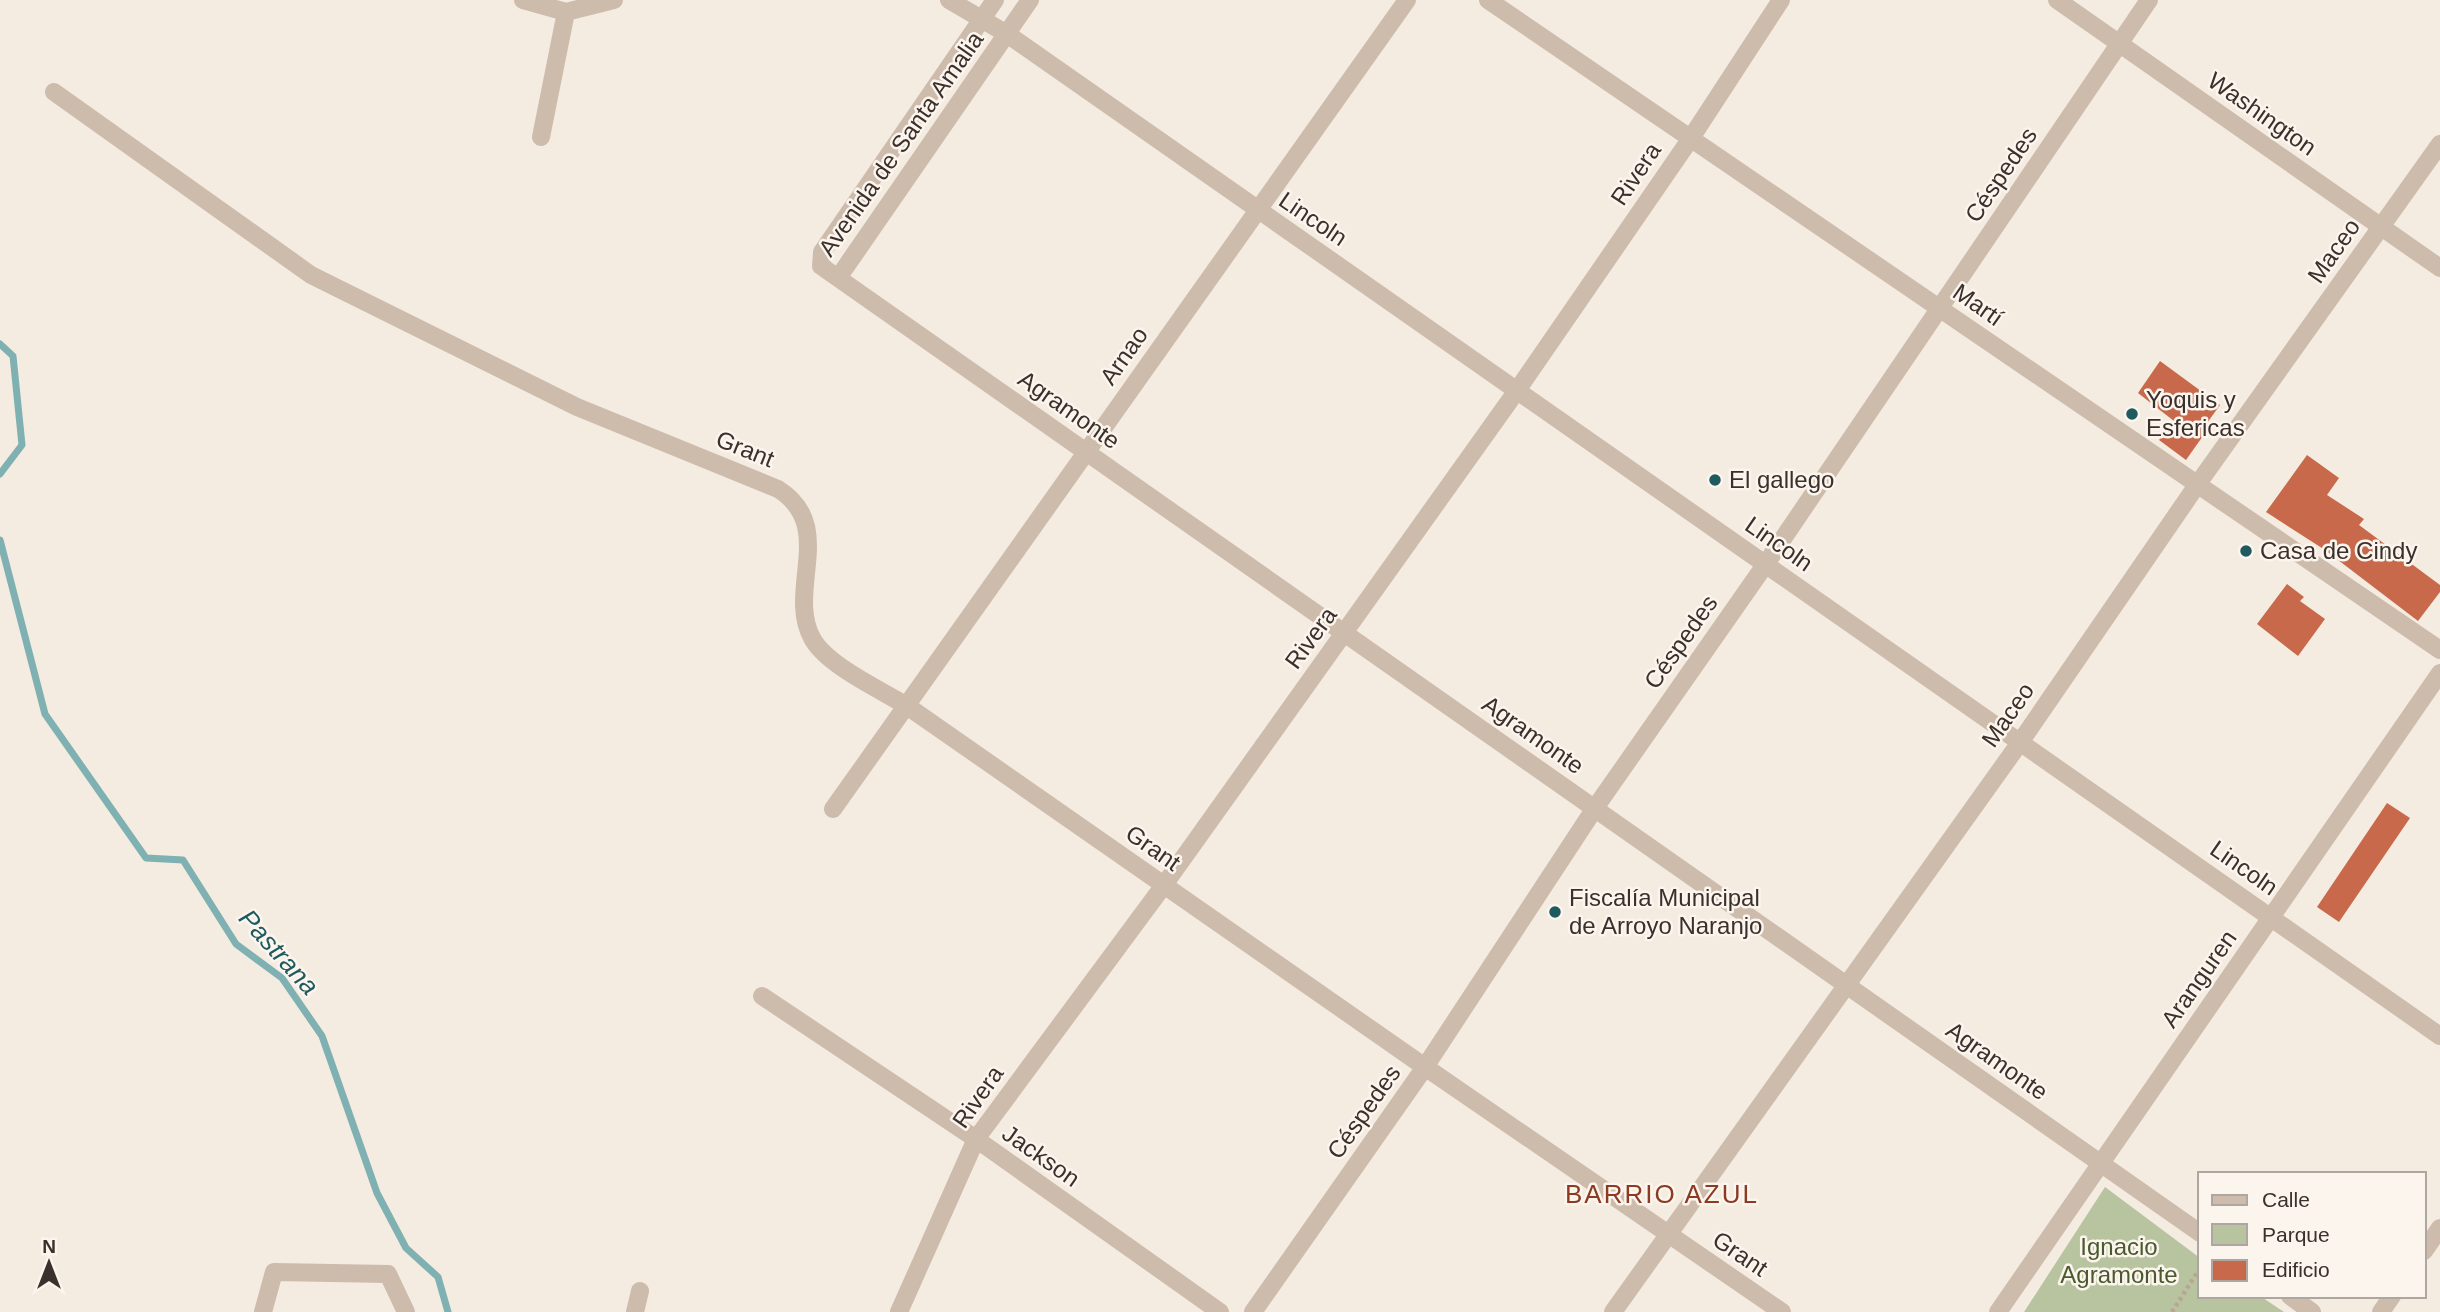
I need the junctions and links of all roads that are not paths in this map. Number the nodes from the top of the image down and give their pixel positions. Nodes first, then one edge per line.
1 (523, 0) edge
2 (614, 0) edge
3 (949, 0) edge
4 (995, 0) edge
5 (1030, 0) edge
6 (1407, 0) edge
7 (1488, 0) edge
8 (1781, 0) edge
9 (2057, 0) edge
10 (2149, 0) edge
11 (566, 12) junction
12 (982, 18) junction
13 (1007, 34) junction
14 (2119, 43) junction
15 (54, 92) dead end
16 (541, 137) dead end
17 (1691, 138) junction
18 (2440, 144) edge
19 (1256, 210) junction
20 (2381, 227) junction
21 (2440, 268) edge
22 (838, 278) junction
23 (1941, 309) junction
24 (1518, 389) junction
25 (1087, 453) junction
26 (2197, 485) junction
27 (1765, 565) junction
28 (1344, 634) junction
29 (2440, 650) edge
30 (2440, 673) edge
31 (907, 706) junction
32 (2021, 741) junction
33 (1595, 808) junction
34 (833, 810) dead end
35 (1164, 885) junction
36 (2272, 918) junction
37 (1846, 985) junction
38 (762, 996) dead end
39 (2440, 1035) edge
40 (1424, 1068) junction
41 (976, 1139) junction
42 (2100, 1163) junction
43 (2440, 1228) edge
44 (2198, 1232) edge
45 (1668, 1235) junction
46 (2426, 1248) edge
47 (640, 1291) dead end
48 (2293, 1298) edge
49 (263, 1312) edge
50 (406, 1312) edge
51 (635, 1312) edge
52 (899, 1312) edge
53 (1220, 1312) edge
54 (1253, 1312) edge
55 (1614, 1312) edge
56 (1782, 1312) edge
57 (1998, 1312) edge
58 (2312, 1312) edge

1 - 11 street
2 - 11 street
3 - 12 street, Lincoln
4 - 12 street, Avenida de Santa Amalia
5 - 13 street, Avenida de Santa Amalia
6 - 19 street, Arnao
7 - 17 street, Martí
8 - 17 street, Rivera
9 - 14 street, Washington
10 - 14 street, Céspedes
11 - 16 street
12 - 13 street, Lincoln
12 - 22 street, Avenida de Santa Amalia
13 - 19 street, Lincoln
13 - 22 street, Avenida de Santa Amalia
14 - 20 street, Washington
14 - 23 street, Céspedes
15 - 31 street, Grant
17 - 23 street, Martí
17 - 24 street, Rivera
18 - 20 street, Maceo
19 - 24 street, Lincoln
19 - 25 street, Arnao
20 - 21 street, Washington
20 - 26 street, Maceo
22 - 25 street, Agramonte
23 - 26 street, Martí
23 - 27 street, Céspedes
24 - 27 street, Lincoln
24 - 28 street, Rivera
25 - 28 street, Agramonte
25 - 31 street, Arnao
26 - 29 street, Martí
26 - 32 street, Maceo
27 - 32 street, Lincoln
27 - 33 street, Céspedes
28 - 33 street, Agramonte
28 - 35 street, Rivera
30 - 36 street, Aranguren
31 - 34 street, Arnao
31 - 35 street, Grant
32 - 36 street, Lincoln
32 - 37 street, Maceo
33 - 37 street, Agramonte
33 - 40 street, Céspedes
35 - 40 street, Grant
35 - 41 street, Rivera
36 - 39 street, Lincoln
36 - 42 street, Aranguren
37 - 42 street, Agramonte
37 - 45 street, Maceo
38 - 41 street, Jackson
40 - 45 street, Grant
40 - 54 street, Céspedes
41 - 52 street, Rivera
41 - 53 street, Jackson
42 - 44 street, Agramonte
42 - 57 street, Aranguren
43 - 46 street
45 - 55 street, Maceo
45 - 56 street, Grant
47 - 51 street
48 - 58 street
49 - 50 street

